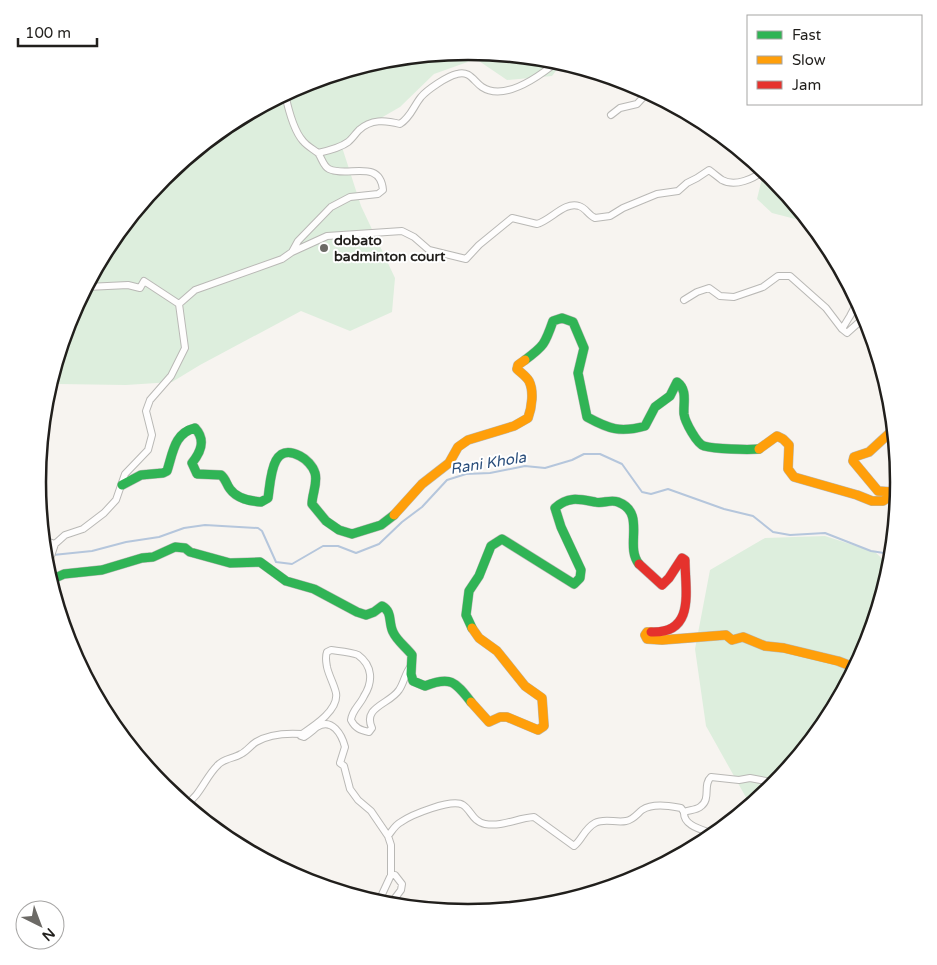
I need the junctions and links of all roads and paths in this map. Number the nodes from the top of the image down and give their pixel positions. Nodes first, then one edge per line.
1 (550, 68) edge
2 (642, 98) edge
3 (287, 102) edge
4 (611, 115) dead end
5 (318, 153) junction
6 (758, 175) edge
7 (292, 252) junction
8 (95, 287) edge
9 (684, 300) dead end
10 (179, 304) junction
11 (853, 309) edge
12 (859, 322) edge
13 (842, 329) junction
14 (888, 435) edge
15 (122, 486) junction
16 (891, 492) edge
17 (890, 496) edge
18 (51, 543) edge
19 (55, 544) junction
20 (52, 550) edge
21 (57, 577) edge
22 (849, 665) edge
23 (411, 666) junction
24 (302, 734) junction
25 (767, 781) edge
26 (190, 800) edge
27 (684, 812) junction
28 (707, 831) edge
29 (388, 836) junction
30 (391, 874) junction
31 (381, 896) edge
32 (395, 898) edge

1 - 5 street
2 - 4 street
3 - 5 street
5 - 7 street
6 - 7 street
7 - 10 street
8 - 10 street
9 - 13 street
10 - 15 street
11 - 13 street
12 - 13 street
14 - 16 street
15 - 17 street
15 - 19 street
18 - 19 street
19 - 20 street
21 - 23 street
22 - 23 street
23 - 24 street
24 - 26 street
24 - 29 street
25 - 27 street
27 - 28 street
27 - 29 street
29 - 30 street
30 - 31 street
30 - 32 street

